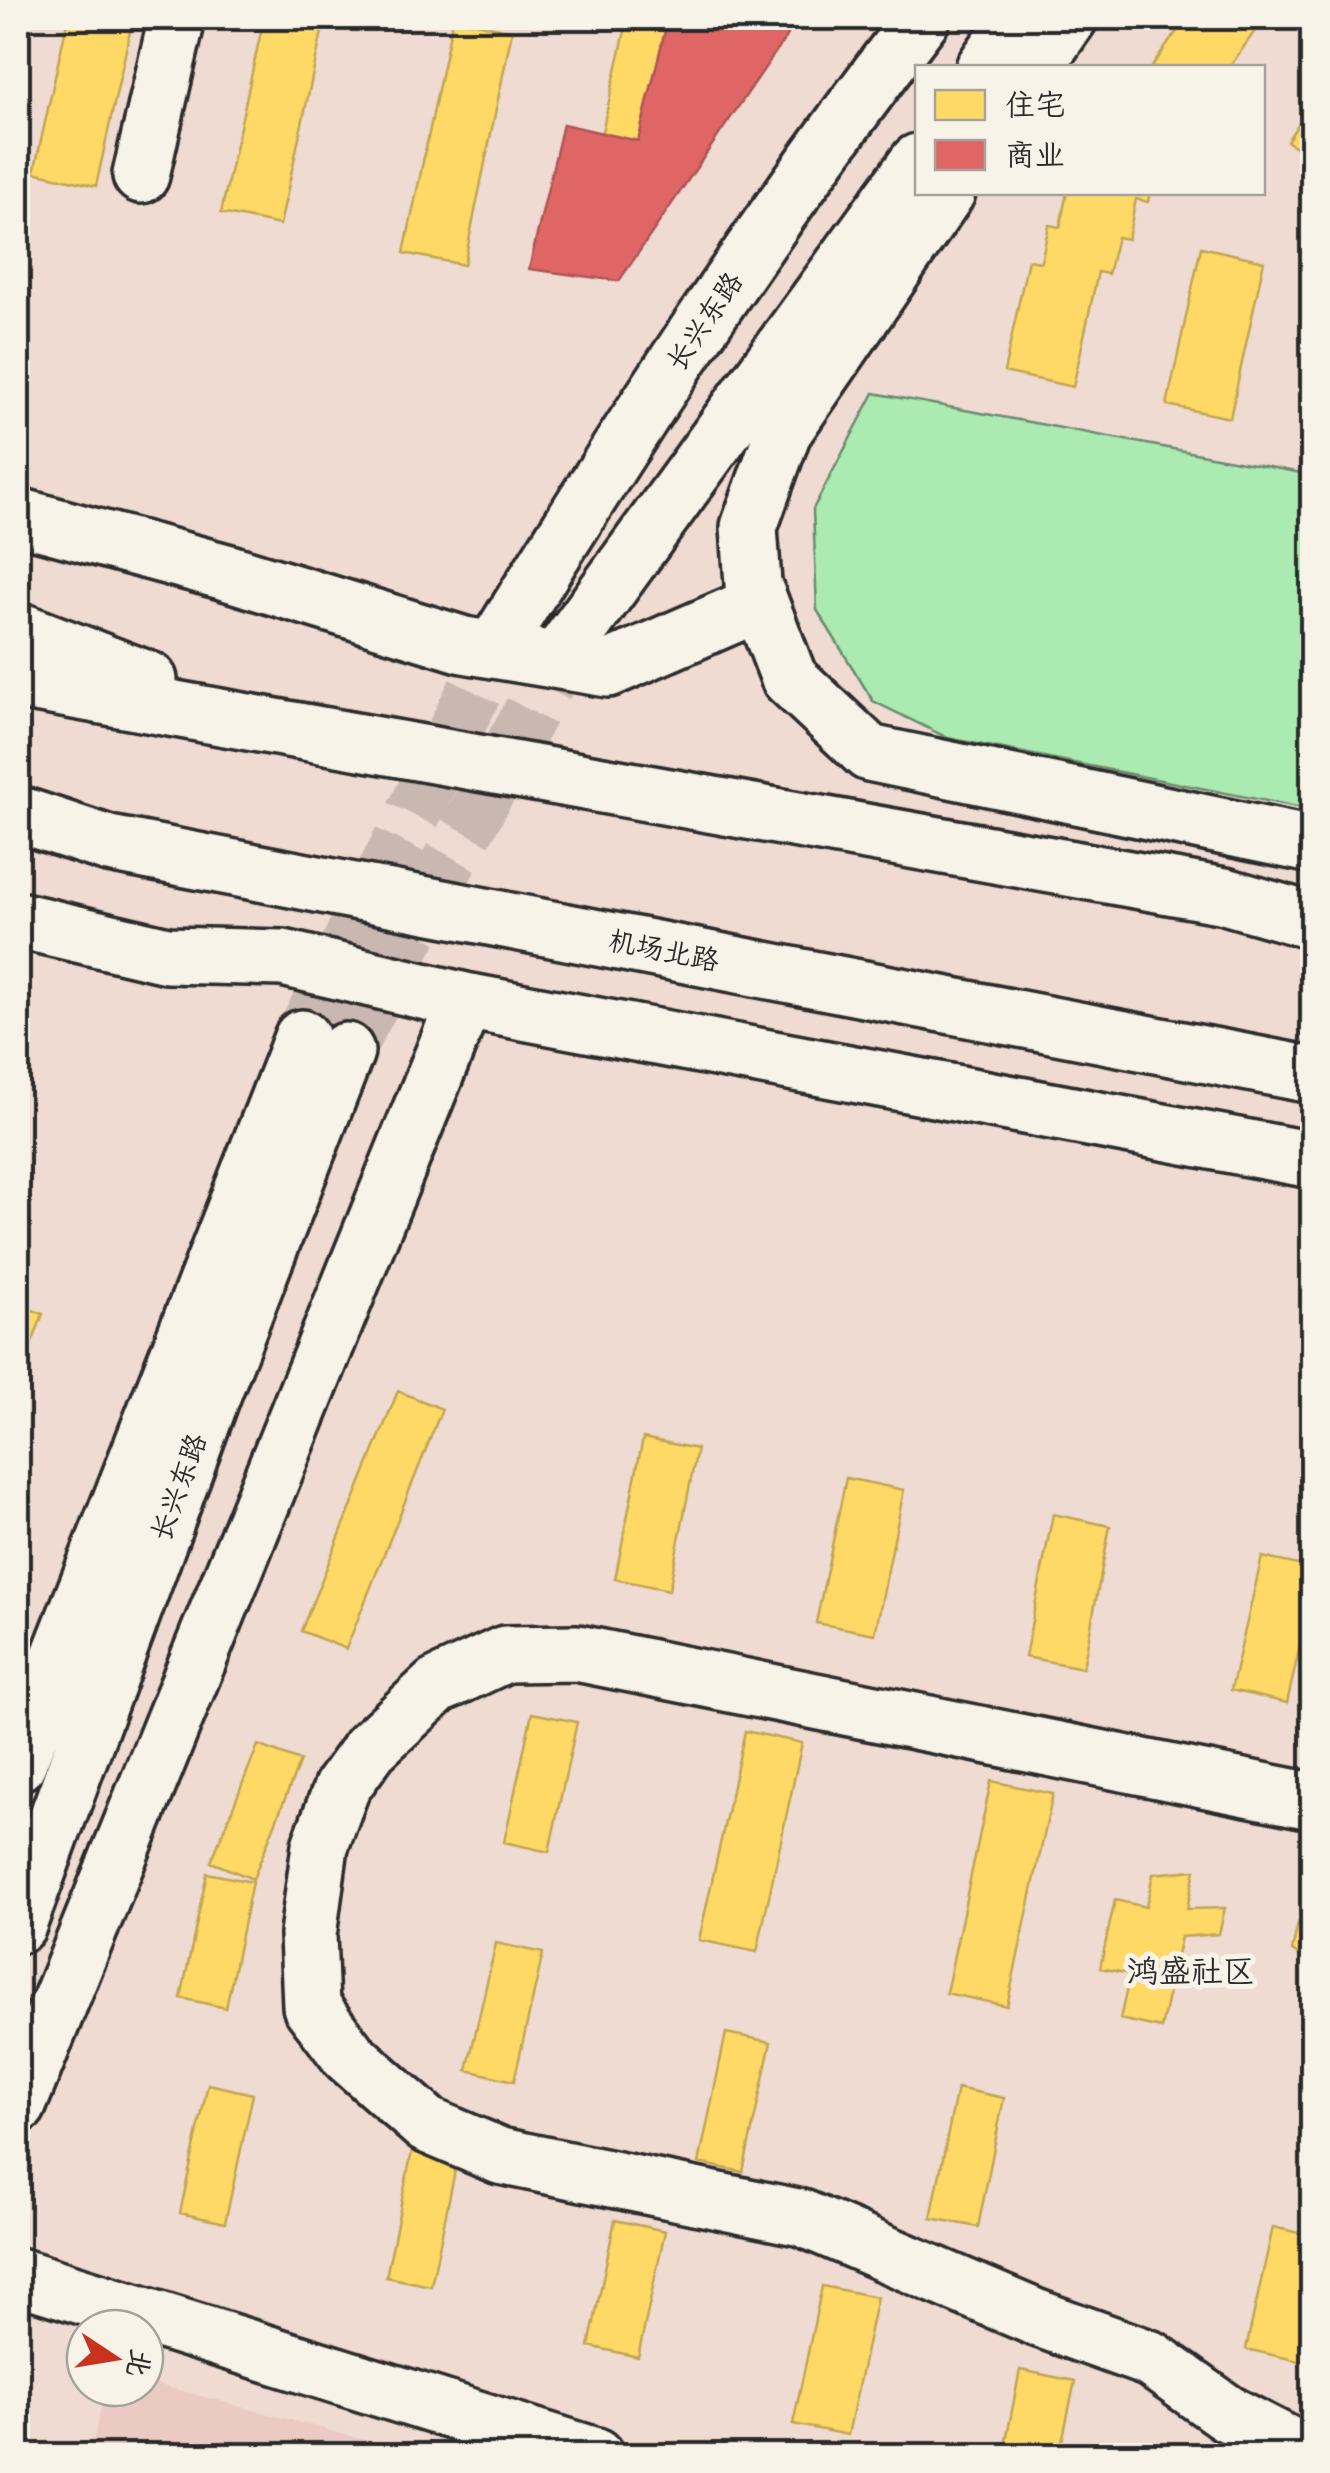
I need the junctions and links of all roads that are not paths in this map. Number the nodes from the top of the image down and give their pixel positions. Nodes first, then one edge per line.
1 (177, 18) edge
2 (922, 18) edge
3 (1019, 18) edge
4 (1070, 18) edge
5 (986, 65) edge
6 (1036, 65) edge
7 (915, 166) edge
8 (142, 175) dead end
9 (945, 195) edge
10 (18, 516) edge
11 (760, 602) junction
12 (18, 630) edge
13 (502, 636) tunnel mouth
14 (565, 649) tunnel mouth
15 (18, 681) edge
16 (288, 732) junction
17 (18, 814) edge
18 (18, 842) edge
19 (109, 844) junction
20 (1312, 844) edge
21 (1225, 896) junction
22 (1312, 911) edge
23 (18, 920) edge
24 (1312, 921) edge
25 (465, 1001) junction
26 (1312, 1075) edge
27 (1312, 1160) edge
28 (18, 1763) edge
29 (1312, 1801) edge
30 (18, 1925) edge
31 (18, 2106) edge
32 (18, 2276) edge
33 (1222, 2434) edge
34 (596, 2456) edge
35 (1310, 2456) edge

1 - 8 main road
2 - 13 main road, 长兴东路
3 - 5 main road
4 - 6 main road
7 - 14 main road
9 - 11 main road
10 - 11 main road
11 - 20 main road
12 - 16 main road
15 - 16 main road
16 - 21 main road
17 - 19 main road, 机场北路
18 - 19 main road
19 - 26 main road, 机场北路
21 - 22 main road
21 - 24 main road
23 - 25 main road
25 - 27 main road
25 - 31 main road
28 - 30 main road, 长兴东路
29 - 33 main road
32 - 34 main road
33 - 35 main road

